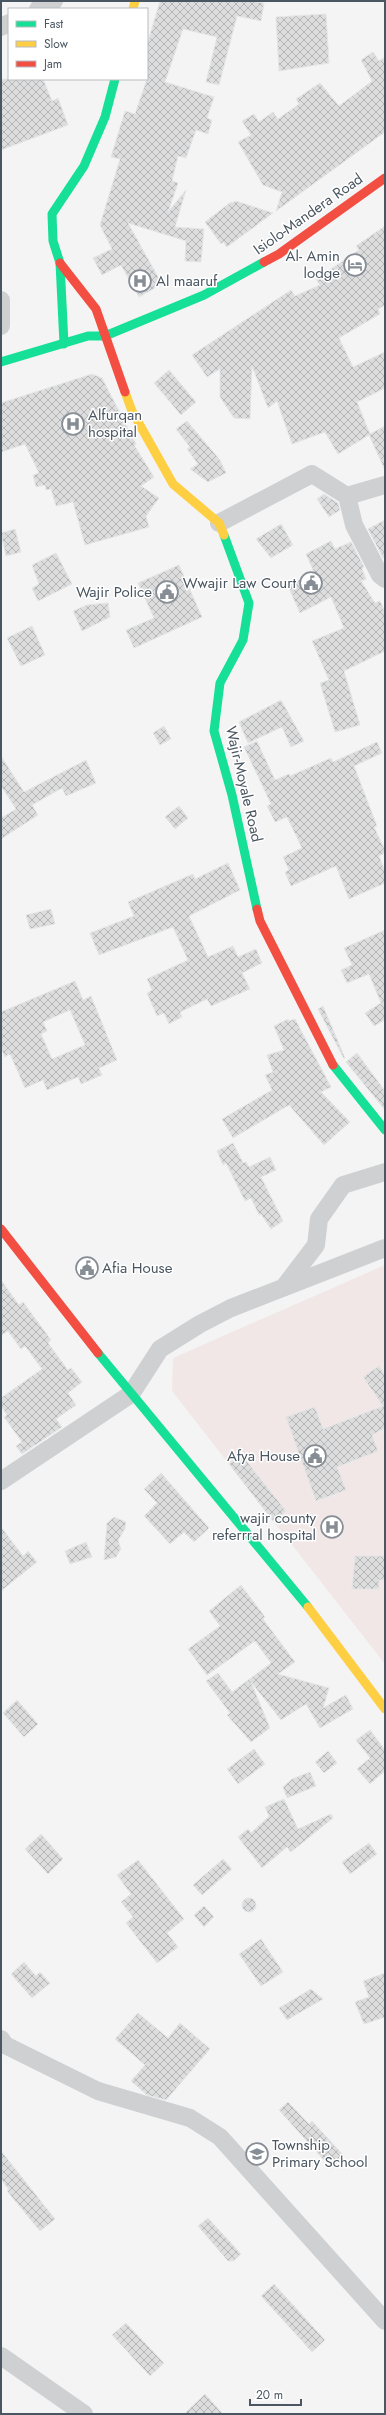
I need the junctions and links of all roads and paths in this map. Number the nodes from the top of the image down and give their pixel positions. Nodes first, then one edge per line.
1 (115, 80) edge
2 (385, 178) edge
3 (60, 263) junction
4 (1, 300) edge
5 (1, 326) edge
6 (105, 336) junction
7 (64, 344) junction
8 (1, 362) edge
9 (385, 485) edge
10 (348, 496) junction
11 (219, 523) junction
12 (385, 579) edge
13 (385, 1130) edge
14 (385, 1172) edge
15 (1, 1229) edge
16 (385, 1248) edge
17 (284, 1287) junction
18 (131, 1394) junction
19 (1, 1481) edge
20 (385, 1708) edge
21 (2, 2045) edge
22 (385, 2320) edge
23 (1, 2356) edge
24 (84, 2414) edge

1 - 3 main road
2 - 6 main road, Isiolo-Mandera Road
3 - 6 main road, Wajir-Moyale Road
3 - 7 main road
4 - 5 street
6 - 7 main road, Isiolo-Mandera Road
6 - 11 main road, Wajir-Moyale Road
7 - 8 main road, Isiolo-Mandera Road
9 - 10 street
10 - 11 street
10 - 12 street
11 - 13 main road, Wajir-Moyale Road
14 - 17 street
15 - 18 main road
16 - 17 street
17 - 18 street
18 - 19 street
18 - 20 main road
21 - 22 street
23 - 24 street

